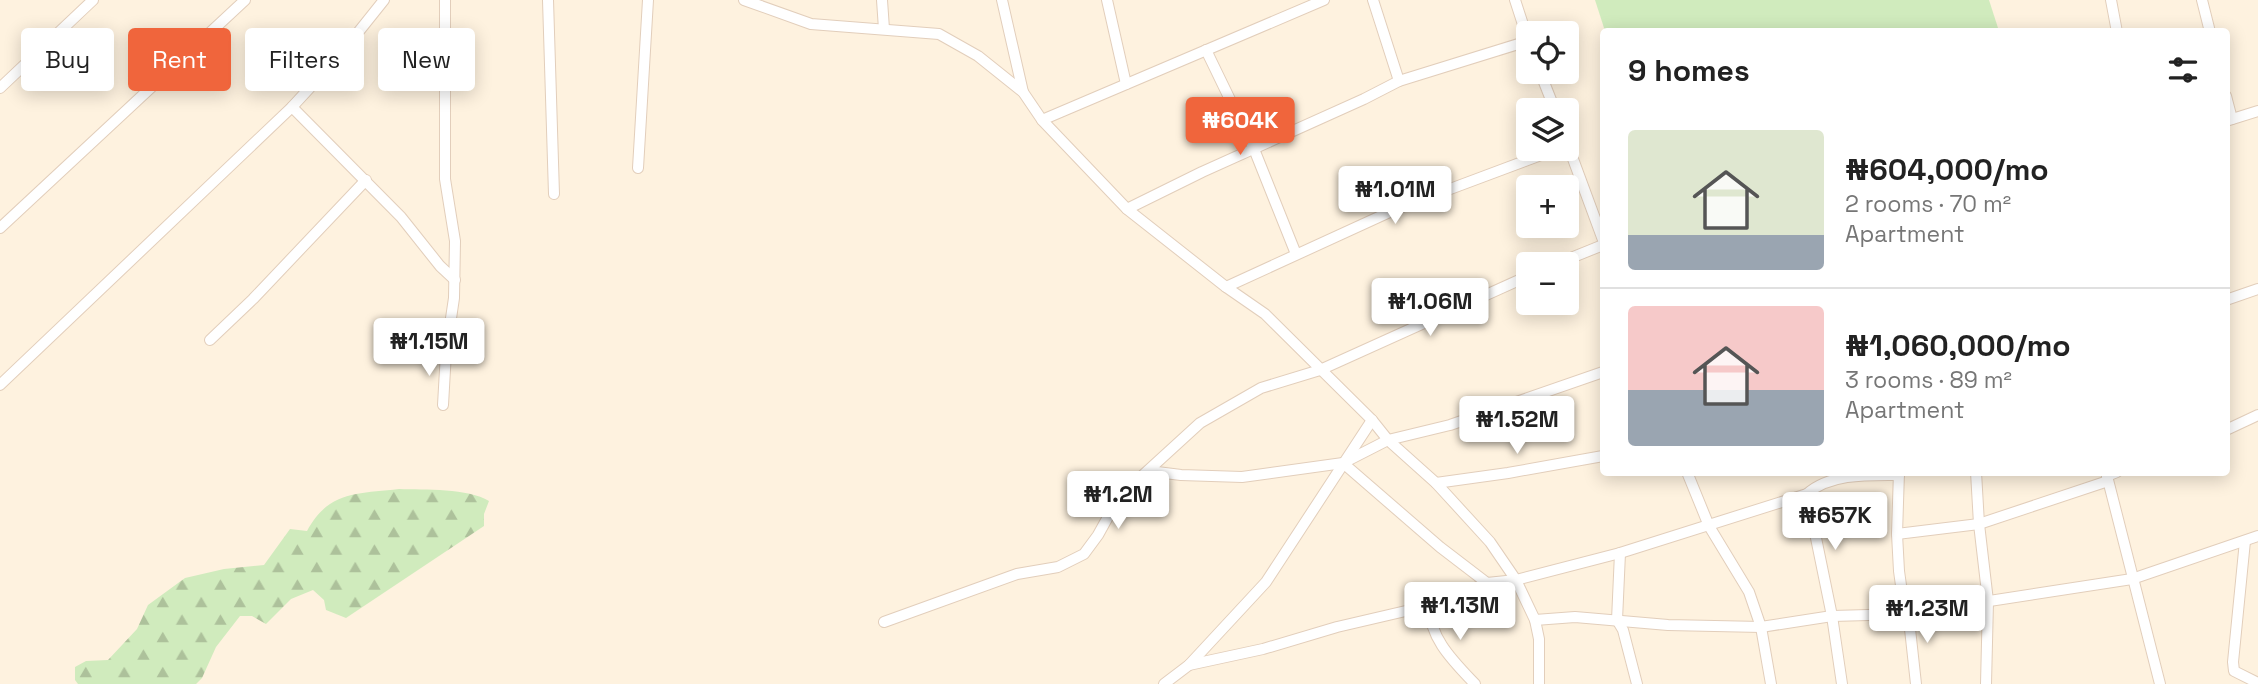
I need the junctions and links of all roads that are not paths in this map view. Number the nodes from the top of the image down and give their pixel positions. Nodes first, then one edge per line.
1 (93, 0) edge
2 (245, 0) edge
3 (384, 0) edge
4 (444, 0) edge
5 (548, 0) edge
6 (648, 0) edge
7 (744, 0) edge
8 (882, 0) edge
9 (1002, 0) edge
10 (1107, 0) edge
11 (1324, 0) edge
12 (1373, 0) edge
13 (2111, 0) edge
14 (2202, 0) edge
15 (1518, 2) edge
16 (774, 5) edge
17 (1523, 21) edge
18 (2116, 28) edge
19 (2209, 28) edge
20 (884, 29) junction
21 (1516, 45) edge
22 (1206, 50) junction
23 (1399, 81) junction
24 (1126, 84) junction
25 (0, 88) edge
26 (1023, 92) junction
27 (292, 107) junction
28 (2258, 111) edge
29 (1042, 120) junction
30 (2230, 120) edge
31 (1254, 149) junction
32 (1525, 161) edge
33 (1574, 161) edge
34 (638, 168) dead end
35 (366, 180) junction
36 (554, 194) dead end
37 (1126, 209) junction
38 (0, 228) edge
39 (1600, 234) edge
40 (1600, 243) edge
41 (1579, 253) edge
42 (1296, 254) junction
43 (455, 280) junction
44 (1516, 281) edge
45 (1226, 286) junction
46 (2258, 289) edge
47 (2230, 299) edge
48 (210, 340) dead end
49 (1320, 370) junction
50 (1600, 373) edge
51 (0, 385) edge
52 (443, 405) dead end
53 (2258, 415) edge
54 (1372, 420) junction
55 (2230, 427) edge
56 (1388, 440) junction
57 (1600, 457) edge
58 (1343, 463) junction
59 (1149, 471) junction
60 (1689, 476) edge
61 (1861, 476) edge
62 (1899, 476) edge
63 (1976, 476) edge
64 (2109, 476) edge
65 (1436, 483) junction
66 (1807, 494) junction
67 (1979, 524) junction
68 (1709, 526) junction
69 (1896, 534) junction
70 (2258, 536) edge
71 (2245, 541) junction
72 (1620, 552) junction
73 (2132, 579) junction
74 (1516, 580) junction
75 (1488, 583) junction
76 (1988, 601) junction
77 (1430, 604) junction
78 (1905, 614) junction
79 (1832, 615) junction
80 (1535, 620) junction
81 (1617, 620) junction
82 (884, 622) dead end
83 (1761, 627) junction
84 (1189, 665) junction
85 (2258, 683) edge
86 (1164, 684) edge
87 (1475, 684) edge
88 (1539, 684) edge
89 (1637, 684) edge
90 (1771, 684) edge
91 (1842, 684) edge
92 (1916, 684) edge
93 (1986, 684) edge
94 (2160, 684) edge

1 - 25 street
2 - 38 street
3 - 27 street
4 - 43 street
5 - 36 street
6 - 34 street
7 - 16 street
8 - 20 street
9 - 26 street
10 - 24 street
11 - 22 street
12 - 23 street
13 - 18 street
14 - 19 street
15 - 17 street
16 - 20 street
20 - 26 street
21 - 23 street
22 - 24 street
22 - 31 street
23 - 31 street
24 - 29 street
26 - 29 street
27 - 35 street
27 - 51 street
28 - 30 street
29 - 37 street
31 - 37 street
31 - 42 street
32 - 42 street
33 - 39 street
35 - 43 street
35 - 48 street
37 - 45 street
40 - 41 street
42 - 45 street
43 - 52 street
44 - 49 street
45 - 49 street
46 - 47 street
49 - 54 street
49 - 59 street
50 - 56 street
53 - 55 street
54 - 56 street
54 - 58 street
56 - 58 street
56 - 65 street
57 - 65 street
58 - 59 street
58 - 75 street
58 - 84 street
59 - 82 street
60 - 68 street
61 - 66 street
62 - 69 street
63 - 67 street
64 - 67 street
64 - 73 street
65 - 74 street
66 - 68 street
66 - 79 street
67 - 69 street
67 - 76 street
68 - 72 street
68 - 83 street
69 - 78 street
70 - 71 street
71 - 73 street
71 - 85 street
72 - 74 street
72 - 81 street
73 - 76 street
73 - 94 street
74 - 75 street
74 - 80 street
75 - 77 street
76 - 78 street
76 - 93 street
77 - 84 street
77 - 87 street
78 - 79 street
78 - 92 street
79 - 83 street
79 - 91 street
80 - 81 street
80 - 88 street
81 - 83 street
81 - 89 street
83 - 90 street
84 - 86 street

